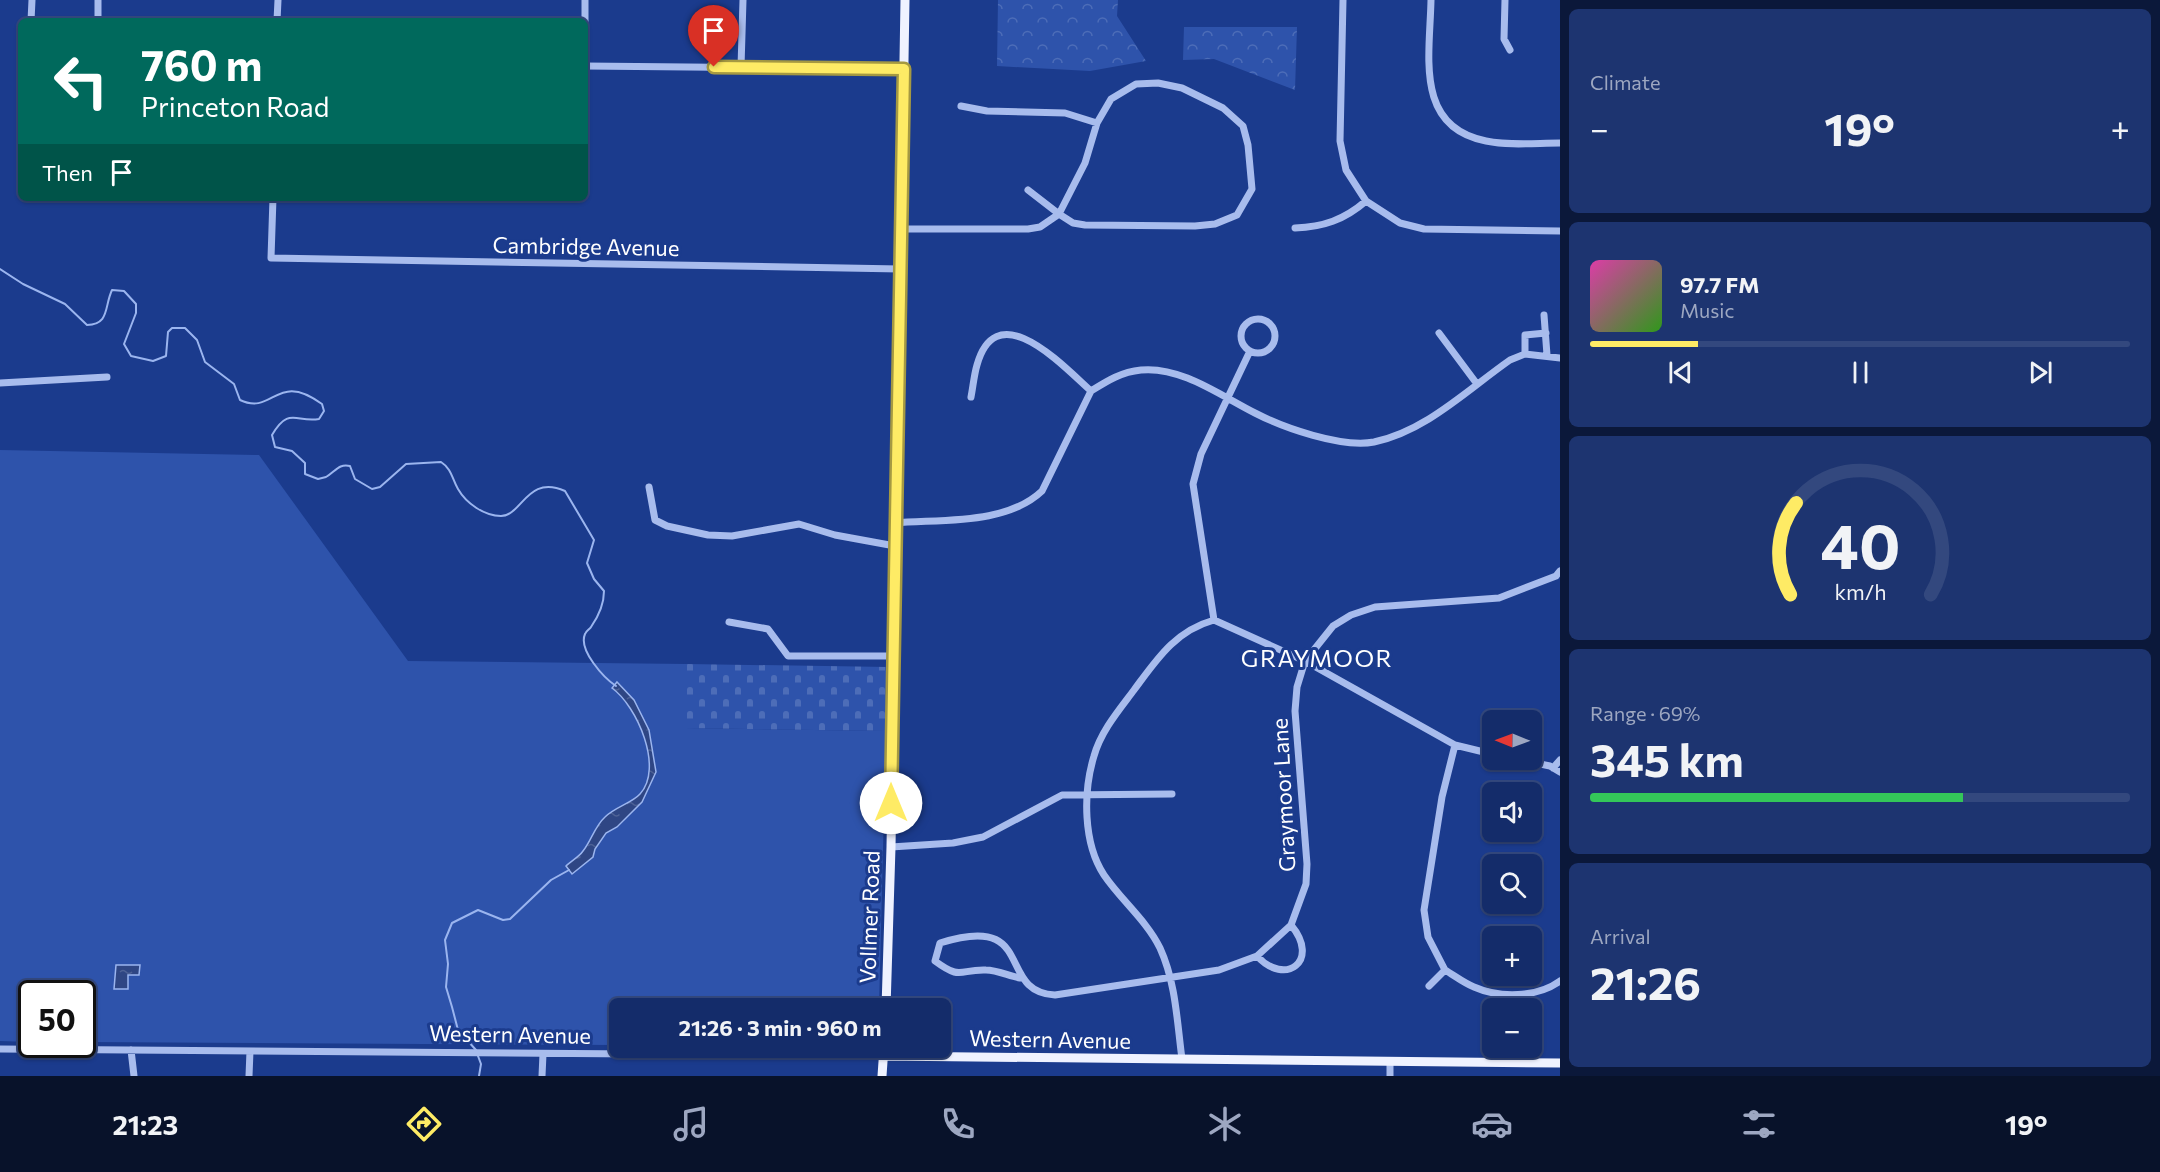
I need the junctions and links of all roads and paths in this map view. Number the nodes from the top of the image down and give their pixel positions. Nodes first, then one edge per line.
1 (32, 0) edge
2 (98, 0) edge
3 (278, 0) edge
4 (585, 0) edge
5 (742, 0) edge
6 (905, 0) edge
7 (1343, 0) edge
8 (1431, 0) edge
9 (1505, 0) edge
10 (31, 18) edge
11 (98, 18) edge
12 (277, 18) edge
13 (585, 18) edge
14 (1510, 50) dead end
15 (588, 66) edge
16 (741, 67) junction
17 (904, 69) junction
18 (962, 106) dead end
19 (1097, 123) junction
20 (1560, 143) edge
21 (1028, 190) dead end
22 (273, 201) edge
23 (1366, 201) junction
24 (1059, 214) junction
25 (1295, 228) dead end
26 (901, 229) junction
27 (1560, 231) edge
28 (900, 269) junction
29 (1544, 315) dead end
30 (1439, 333) dead end
31 (1546, 333) junction
32 (1250, 351) junction
33 (1525, 354) junction
34 (1547, 355) junction
35 (1560, 358) edge
36 (107, 376) dead end
37 (0, 383) edge
38 (1477, 384) junction
39 (1091, 391) junction
40 (971, 397) dead end
41 (1226, 397) junction
42 (649, 487) dead end
43 (895, 523) junction
44 (895, 546) junction
45 (1560, 571) edge
46 (1214, 620) junction
47 (729, 622) dead end
48 (892, 656) junction
49 (1305, 661) junction
50 (1455, 745) junction
51 (1482, 752) edge
52 (1560, 760) edge
53 (1556, 770) edge
54 (1172, 794) dead end
55 (1088, 795) junction
56 (891, 847) junction
57 (1290, 925) junction
58 (1257, 957) junction
59 (1445, 970) junction
60 (1020, 978) junction
61 (1171, 978) junction
62 (1560, 981) edge
63 (1429, 986) dead end
64 (886, 998) edge
65 (0, 1049) edge
66 (131, 1050) junction
67 (250, 1051) junction
68 (543, 1054) junction
69 (609, 1054) edge
70 (951, 1054) edge
71 (884, 1058) edge
72 (1182, 1059) junction
73 (1390, 1062) junction
74 (1560, 1063) edge
75 (134, 1076) edge
76 (249, 1076) edge
77 (542, 1076) edge
78 (882, 1076) edge
79 (1390, 1076) edge

1 - 10 street
2 - 11 street
3 - 12 street
4 - 13 street
5 - 16 street
6 - 17 main road, Vollmer Road
7 - 23 street
8 - 20 street
9 - 14 street
15 - 16 street
16 - 17 street
17 - 26 main road, Vollmer Road
18 - 19 street
19 - 24 street
19 - 24 street
21 - 24 street
22 - 28 street, Cambridge Avenue
23 - 25 street
23 - 27 street
24 - 26 street
26 - 28 main road, Vollmer Road
28 - 43 main road, Vollmer Road
29 - 31 street
30 - 38 street
31 - 33 street
31 - 34 street
32 - 32 street
32 - 41 street
33 - 34 street
33 - 38 street
34 - 35 street
36 - 37 street
38 - 41 street
39 - 40 street
39 - 41 street
39 - 43 street
41 - 46 street
42 - 44 street
43 - 44 main road, Vollmer Road
44 - 48 main road, Vollmer Road
45 - 49 street, Graymoor Lane
46 - 49 street
46 - 55 street
47 - 48 street
48 - 56 main road, Vollmer Road
49 - 50 street
49 - 57 street, Graymoor Lane
50 - 51 street
50 - 59 street
52 - 53 street
54 - 55 street
55 - 56 street
55 - 61 street
56 - 64 main road, Vollmer Road
57 - 58 street, Graymoor Lane
57 - 58 street
58 - 61 street, Graymoor Lane
59 - 62 street
59 - 63 street
60 - 60 street, Graymoor Lane
60 - 61 street, Graymoor Lane
61 - 72 street
65 - 66 street, Western Avenue
66 - 67 street, Western Avenue
66 - 75 street
67 - 68 street, Western Avenue
67 - 76 street
68 - 69 street, Western Avenue
68 - 77 street
70 - 72 main road, Western Avenue
71 - 78 main road
72 - 73 main road, Western Avenue
73 - 74 main road, Western Avenue
73 - 79 street

